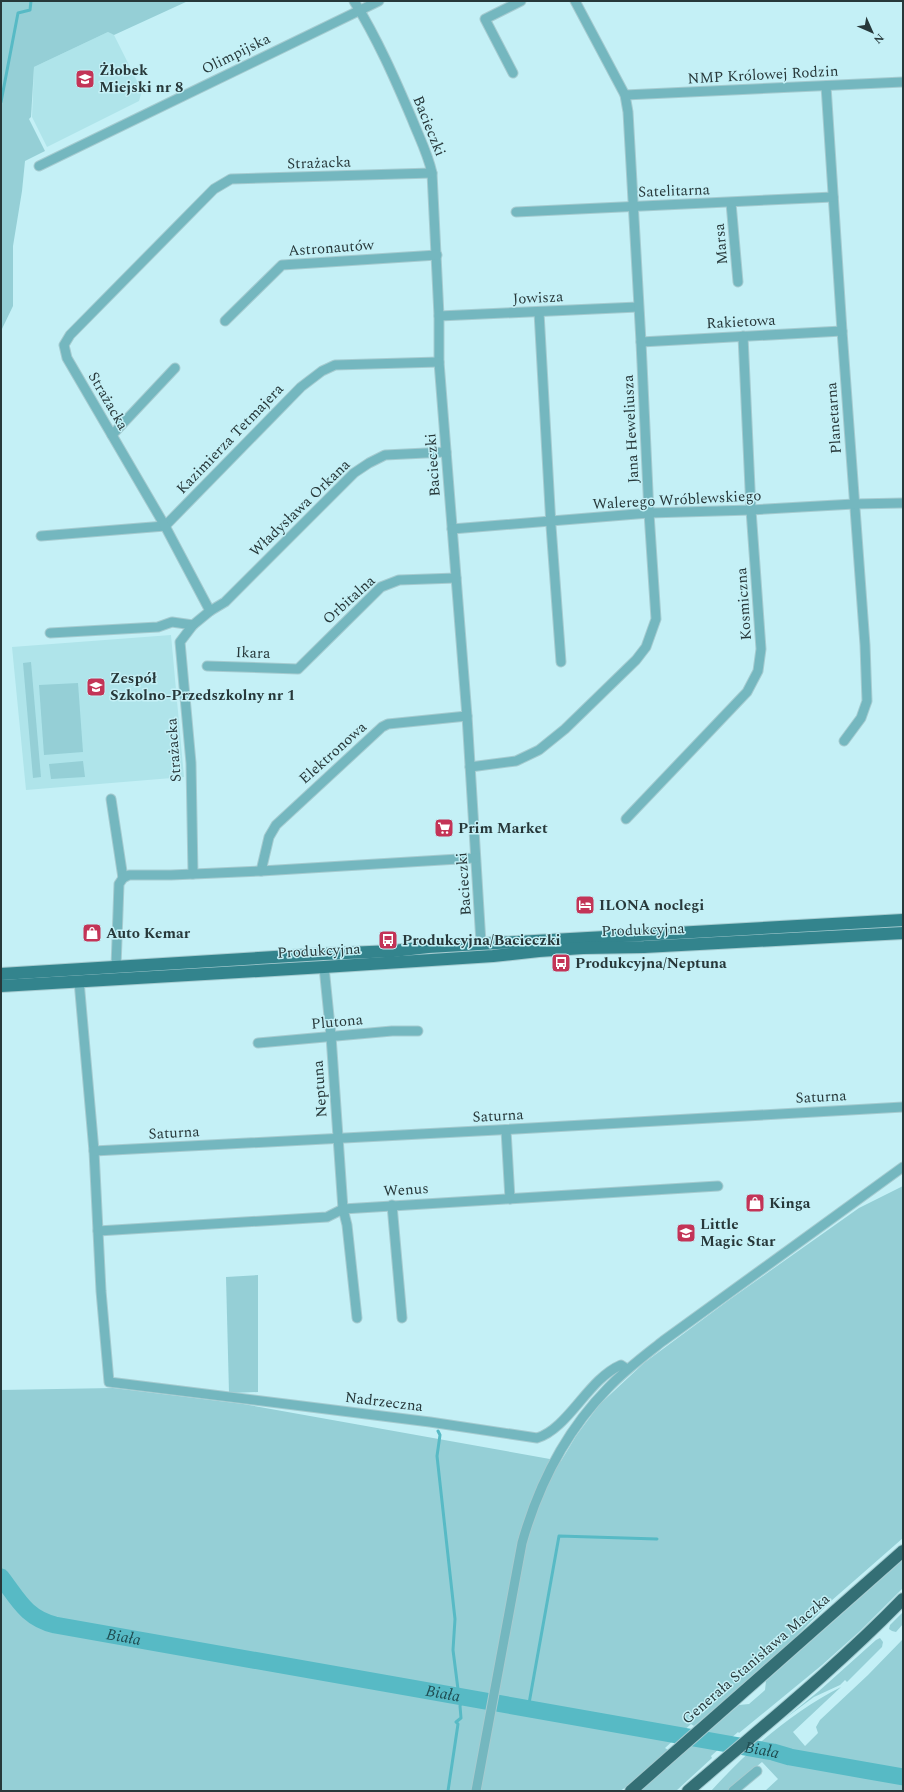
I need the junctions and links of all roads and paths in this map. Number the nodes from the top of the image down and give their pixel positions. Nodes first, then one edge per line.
1 (354, 1) edge
2 (379, 1) edge
3 (522, 1) edge
4 (575, 1) edge
5 (360, 10) junction
6 (513, 73) dead end
7 (903, 82) edge
8 (826, 86) junction
9 (625, 96) junction
10 (39, 166) dead end
11 (432, 173) junction
12 (834, 197) junction
13 (731, 203) junction
14 (633, 206) junction
15 (516, 212) dead end
16 (437, 256) junction
17 (738, 282) dead end
18 (638, 307) junction
19 (539, 312) junction
20 (439, 316) junction
21 (225, 320) dead end
22 (842, 331) junction
23 (743, 336) junction
24 (641, 342) junction
25 (440, 362) junction
26 (176, 368) dead end
27 (112, 436) junction
28 (446, 452) junction
29 (903, 503) edge
30 (854, 504) junction
31 (751, 510) junction
32 (649, 513) junction
33 (550, 524) junction
34 (165, 526) junction
35 (452, 529) junction
36 (41, 536) dead end
37 (456, 578) junction
38 (210, 611) junction
39 (193, 625) junction
40 (50, 633) dead end
41 (561, 662) dead end
42 (207, 666) dead end
43 (298, 668) joint
44 (467, 716) junction
45 (844, 741) dead end
46 (470, 767) junction
47 (111, 799) dead end
48 (626, 819) dead end
49 (475, 858) junction
50 (261, 871) junction
51 (193, 874) junction
52 (123, 878) junction
53 (903, 920) edge
54 (903, 933) edge
55 (481, 944) junction
56 (323, 954) junction
57 (482, 957) junction
58 (116, 967) junction
59 (324, 967) junction
60 (1, 974) edge
61 (79, 981) junction
62 (1, 986) edge
63 (418, 1031) dead end
64 (331, 1036) junction
65 (258, 1043) dead end
66 (903, 1107) edge
67 (506, 1130) junction
68 (338, 1139) junction
69 (94, 1151) junction
70 (903, 1167) edge
71 (718, 1186) dead end
72 (510, 1199) junction
73 (392, 1205) junction
74 (342, 1208) junction
75 (98, 1231) junction
76 (357, 1318) dead end
77 (402, 1318) dead end
78 (627, 1370) junction
79 (903, 1552) edge
80 (903, 1599) edge
81 (757, 1771) dead end
82 (476, 1791) edge
83 (631, 1791) edge
84 (688, 1791) edge
85 (733, 1791) edge

1 - 5 street, Bacieczki
2 - 5 street, Olimpijska
3 - 6 street
4 - 9 street, Jana Heweliusza
5 - 10 street, Olimpijska
5 - 11 street, Bacieczki
7 - 8 street, NMP Królowej Rodzin
8 - 9 street, NMP Królowej Rodzin
8 - 12 street, Planetarna
9 - 14 street, Jana Heweliusza
11 - 16 street, Bacieczki
11 - 27 street, Strażacka
12 - 13 street, Satelitarna
12 - 22 street, Planetarna
13 - 14 street, Satelitarna
13 - 17 street, Marsa
14 - 15 street, Satelitarna
14 - 18 street, Jana Heweliusza
16 - 20 street, Bacieczki
16 - 21 street, Astronautów
18 - 19 street, Jowisza
18 - 24 street, Jana Heweliusza
19 - 20 street, Jowisza
19 - 33 street
20 - 25 street, Bacieczki
22 - 23 street, Rakietowa
22 - 30 street, Planetarna
23 - 24 street, Rakietowa
23 - 31 street, Kosmiczna
24 - 32 street, Jana Heweliusza
25 - 28 street, Bacieczki
25 - 34 street, Kazimierza Tetmajera
26 - 27 street
27 - 34 street, Strażacka
28 - 35 street, Bacieczki
28 - 38 street, Władysława Orkana
29 - 30 street, Walerego Wróblewskiego
30 - 31 street, Walerego Wróblewskiego
30 - 45 street, Planetarna
31 - 32 street, Walerego Wróblewskiego
31 - 48 street, Kosmiczna
32 - 33 street, Walerego Wróblewskiego
32 - 46 street, Jana Heweliusza
33 - 35 street, Walerego Wróblewskiego
33 - 41 street
34 - 36 street
34 - 38 street, Strażacka
35 - 37 street, Bacieczki
37 - 43 street, Orbitalna
37 - 44 street, Bacieczki
38 - 39 street, Strażacka
39 - 40 street
39 - 51 street, Strażacka
42 - 43 street, Ikara
44 - 46 street, Bacieczki
44 - 50 street, Elektronowa
46 - 49 street, Bacieczki
47 - 52 street
49 - 50 street
49 - 55 street, Bacieczki
50 - 51 street
51 - 52 street
52 - 58 street
53 - 55 main road, Produkcyjna
54 - 57 main road, Produkcyjna
55 - 56 main road, Produkcyjna
55 - 57 main road
56 - 58 main road, Produkcyjna
56 - 59 main road
57 - 59 main road, Produkcyjna
58 - 60 main road, Produkcyjna
59 - 61 main road, Produkcyjna
59 - 64 street, Neptuna
61 - 62 main road, Produkcyjna
61 - 69 street
63 - 64 street, Plutona
64 - 65 street, Plutona
64 - 68 street, Neptuna
66 - 67 street, Saturna
67 - 68 street, Saturna
67 - 72 street
68 - 69 street, Saturna
68 - 74 street, Neptuna
69 - 75 street
70 - 78 street
71 - 72 street, Wenus
72 - 73 street, Wenus
73 - 74 street, Wenus
73 - 77 street
74 - 75 street, Wenus
74 - 76 street, Neptuna
75 - 78 street, Nadrzeczna
78 - 82 street
79 - 83 highway, Generała Stanisława Maczka
80 - 84 highway
81 - 85 street

